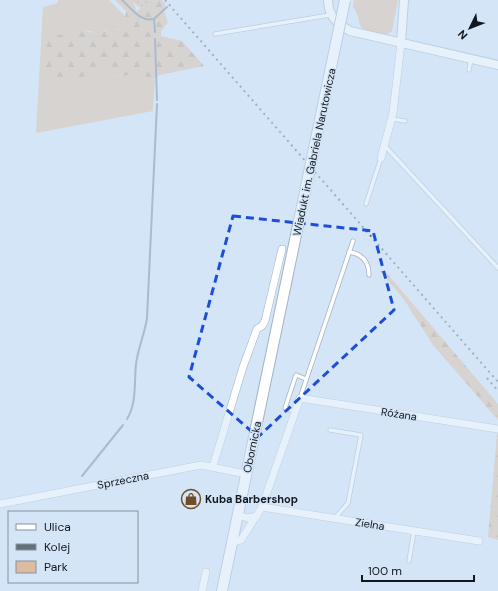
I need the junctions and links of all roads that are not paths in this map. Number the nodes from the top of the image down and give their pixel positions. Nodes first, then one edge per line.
1 (328, 0) edge
2 (345, 0) edge
3 (404, 0) edge
4 (331, 14) junction
5 (215, 34) dead end
6 (401, 43) junction
7 (471, 59) junction
8 (498, 65) edge
9 (469, 70) dead end
10 (392, 119) junction
11 (405, 122) dead end
12 (385, 146) junction
13 (381, 158) joint
14 (366, 204) dead end
15 (353, 240) dead end
16 (282, 249) dead end
17 (350, 252) junction
18 (498, 268) edge
19 (369, 274) dead end
20 (282, 304) joint
21 (306, 379) junction
22 (300, 398) junction
23 (295, 412) junction
24 (498, 429) edge
25 (330, 430) dead end
26 (213, 466) junction
27 (246, 474) junction
28 (0, 504) edge
29 (262, 507) junction
30 (238, 515) junction
31 (257, 516) junction
32 (335, 518) junction
33 (414, 531) junction
34 (479, 541) dead end
35 (232, 542) junction
36 (409, 561) dead end
37 (206, 572) dead end
38 (202, 591) edge
39 (222, 591) edge

1 - 4 street
2 - 20 main road, Wiadukt im. Gabriela Narutowicza, bridge
3 - 6 street
4 - 5 lane
4 - 6 street
6 - 7 street
6 - 10 street
7 - 8 street
7 - 9 lane
10 - 11 lane
10 - 12 street
12 - 13 street
12 - 18 lane
13 - 14 lane
15 - 17 lane
16 - 26 street
17 - 19 lane
17 - 21 lane
20 - 27 main road, Obornicka
21 - 22 lane
21 - 23 lane
22 - 23 street
22 - 24 street, Różana
23 - 29 street
25 - 32 lane
26 - 27 street, Sprzeczna
26 - 28 street, Sprzeczna
27 - 30 main road, Obornicka
29 - 31 street
29 - 32 street, Zielna
30 - 31 street
30 - 35 main road, Obornicka
31 - 35 street
32 - 33 street, Zielna
33 - 34 street, Zielna
33 - 36 lane
35 - 39 main road, Obornicka
37 - 38 street

